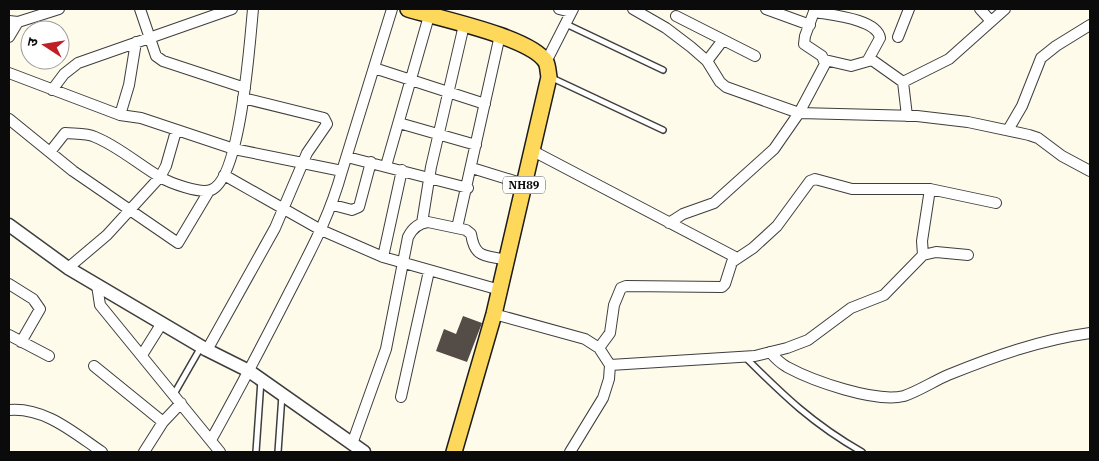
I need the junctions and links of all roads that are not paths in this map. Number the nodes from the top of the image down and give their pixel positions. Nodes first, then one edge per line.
1 (59, 9) edge
2 (140, 9) edge
3 (232, 9) edge
4 (253, 9) edge
5 (392, 9) edge
6 (408, 9) edge
7 (558, 9) edge
8 (766, 9) edge
9 (910, 9) edge
10 (980, 9) edge
11 (1005, 9) edge
12 (572, 10) edge
13 (638, 10) edge
14 (815, 10) edge
15 (678, 12) edge
16 (434, 13) edge
17 (990, 20) junction
18 (13, 22) edge
19 (566, 24) junction
20 (464, 25) junction
21 (810, 25) junction
22 (1090, 25) edge
23 (670, 32) junction
24 (500, 36) junction
25 (9, 37) edge
26 (898, 37) dead end
27 (148, 38) junction
28 (723, 40) junction
29 (136, 42) junction
30 (755, 56) dead end
31 (825, 60) junction
32 (868, 60) junction
33 (707, 61) junction
34 (546, 62) junction
35 (374, 68) junction
36 (662, 70) dead end
37 (9, 73) edge
38 (549, 77) junction
39 (410, 80) junction
40 (903, 82) junction
41 (52, 90) junction
42 (245, 93) junction
43 (449, 93) junction
44 (485, 104) junction
45 (800, 113) junction
46 (120, 115) junction
47 (907, 116) junction
48 (9, 119) edge
49 (399, 122) junction
50 (176, 130) junction
51 (663, 130) dead end
52 (1008, 130) junction
53 (439, 134) junction
54 (476, 145) junction
55 (234, 148) junction
56 (533, 151) junction
57 (50, 152) junction
58 (347, 157) junction
59 (370, 162) junction
60 (303, 163) junction
61 (386, 166) junction
62 (472, 168) junction
63 (342, 170) junction
64 (402, 170) junction
65 (1090, 171) edge
66 (224, 175) junction
67 (160, 177) junction
68 (430, 177) junction
69 (524, 184) junction
70 (468, 188) junction
71 (930, 189) junction
72 (209, 191) junction
73 (996, 203) dead end
74 (333, 205) junction
75 (284, 209) junction
76 (130, 212) junction
77 (422, 223) junction
78 (669, 223) junction
79 (9, 225) edge
80 (457, 228) junction
81 (321, 230) junction
82 (923, 255) junction
83 (968, 255) dead end
84 (383, 257) junction
85 (737, 258) junction
86 (507, 260) junction
87 (403, 261) junction
88 (68, 268) junction
89 (429, 270) junction
90 (9, 284) edge
91 (97, 285) junction
92 (500, 290) junction
93 (494, 314) junction
94 (162, 323) junction
95 (1090, 333) edge
96 (9, 335) edge
97 (21, 342) junction
98 (204, 348) junction
99 (599, 348) junction
100 (770, 352) junction
101 (142, 355) junction
102 (49, 356) dead end
103 (745, 356) junction
104 (610, 365) junction
105 (94, 366) dead end
106 (250, 371) junction
107 (262, 379) junction
108 (283, 393) junction
109 (174, 394) junction
110 (401, 396) dead end
111 (181, 403) junction
112 (9, 410) edge
113 (163, 422) junction
114 (211, 440) junction
115 (352, 444) junction
116 (102, 452) edge
117 (144, 452) edge
118 (220, 452) edge
119 (256, 452) edge
120 (278, 452) edge
121 (364, 452) edge
122 (454, 452) edge
123 (570, 452) edge
124 (862, 452) edge

1 - 18 street
2 - 27 street
3 - 27 street
4 - 42 street
5 - 35 street
6 - 16 main road
7 - 12 street
8 - 21 street
9 - 26 street
10 - 17 street
11 - 17 street
12 - 19 street
13 - 23 street
14 - 21 street
14 - 32 street
15 - 23 street
15 - 28 street
16 - 20 main road
16 - 39 street
17 - 40 street
18 - 25 street
19 - 34 street
19 - 36 lane
20 - 24 main road
20 - 43 street
21 - 31 street
22 - 52 street
23 - 33 street
24 - 34 main road
24 - 44 street
27 - 29 street
27 - 42 street
28 - 30 street
28 - 33 street
29 - 41 street
29 - 46 street
31 - 32 street
31 - 45 street
32 - 40 street
33 - 45 street
34 - 38 main road, NH89
35 - 39 street
35 - 58 street
37 - 41 street
38 - 51 lane
38 - 56 main road, NH89
39 - 43 street
39 - 49 street
40 - 47 street
41 - 46 street
42 - 55 street
42 - 60 street
43 - 44 street
43 - 53 street
44 - 54 street
45 - 47 street
45 - 78 street
46 - 50 street
47 - 52 street
48 - 57 street
49 - 53 street
49 - 61 street
50 - 55 street
50 - 67 street
52 - 65 street
53 - 54 street
53 - 68 street
54 - 62 street
55 - 60 street
55 - 66 street
56 - 69 main road, NH89
56 - 78 street
57 - 67 street
57 - 76 street
58 - 59 street
58 - 63 street
59 - 61 street
59 - 74 street
60 - 63 street
60 - 75 street
61 - 64 street
62 - 69 street
62 - 70 street
63 - 74 street
64 - 68 street
64 - 84 street
66 - 72 street
66 - 75 street
67 - 72 street
67 - 76 street
68 - 70 street
68 - 77 street
69 - 86 main road, NH89
70 - 80 street
71 - 73 street
71 - 82 street
71 - 85 street
72 - 76 street
74 - 81 street
75 - 81 street
75 - 98 street
76 - 88 street
77 - 80 street
77 - 87 street
78 - 85 street
79 - 88 street
80 - 86 street
81 - 84 street
81 - 106 street
82 - 83 street
82 - 100 street
84 - 87 street
85 - 99 street
86 - 92 main road, NH89
87 - 89 street
87 - 115 street
88 - 91 street
89 - 92 street
89 - 110 street
90 - 97 street
91 - 94 street
91 - 101 street
92 - 93 main road, NH89
93 - 99 street
93 - 122 main road, NH89
94 - 98 street
94 - 101 street
95 - 100 street
96 - 97 street
97 - 102 street
98 - 106 street
98 - 109 lane
99 - 104 street
100 - 103 street
101 - 109 street
103 - 104 street
103 - 124 lane
104 - 123 street
105 - 113 street
106 - 107 street
106 - 114 street
107 - 108 street
107 - 119 lane
108 - 115 street
108 - 120 lane
109 - 111 street
111 - 113 street
111 - 114 street
112 - 116 street
113 - 117 street
114 - 118 street
115 - 121 street

